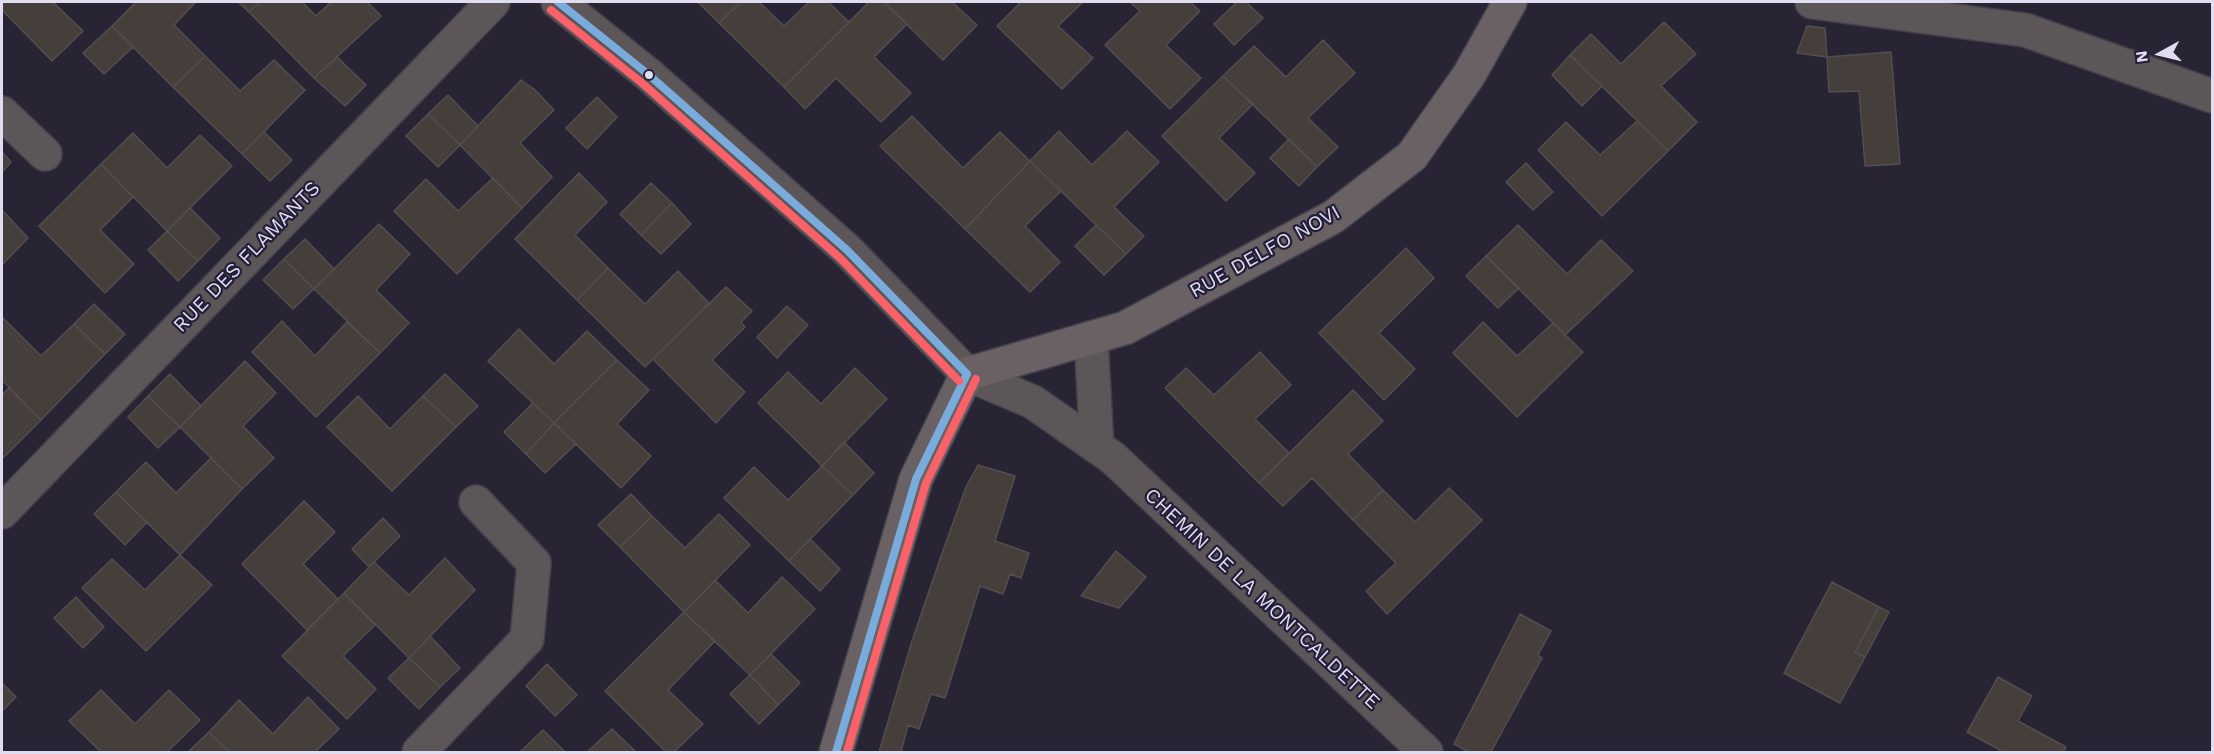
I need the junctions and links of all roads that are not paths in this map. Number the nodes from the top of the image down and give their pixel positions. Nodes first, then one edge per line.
1 (492, 2) edge
2 (558, 2) edge
3 (1510, 2) edge
4 (1812, 2) edge
5 (2212, 96) edge
6 (2, 113) edge
7 (45, 154) dead end
8 (1091, 338) junction
9 (967, 374) junction
10 (1097, 447) junction
11 (476, 502) dead end
12 (2, 512) edge
13 (419, 753) edge
14 (836, 753) edge
15 (1426, 753) edge

1 - 12 street, RUE DES FLAMANTS
2 - 9 street
3 - 8 street, RUE DELFO NOVI
4 - 5 street
6 - 7 street
8 - 9 street, RUE DELFO NOVI
8 - 10 street
9 - 10 street, CHEMIN DE LA MONTCALDETTE
9 - 14 street
10 - 15 street, CHEMIN DE LA MONTCALDETTE
11 - 13 street

